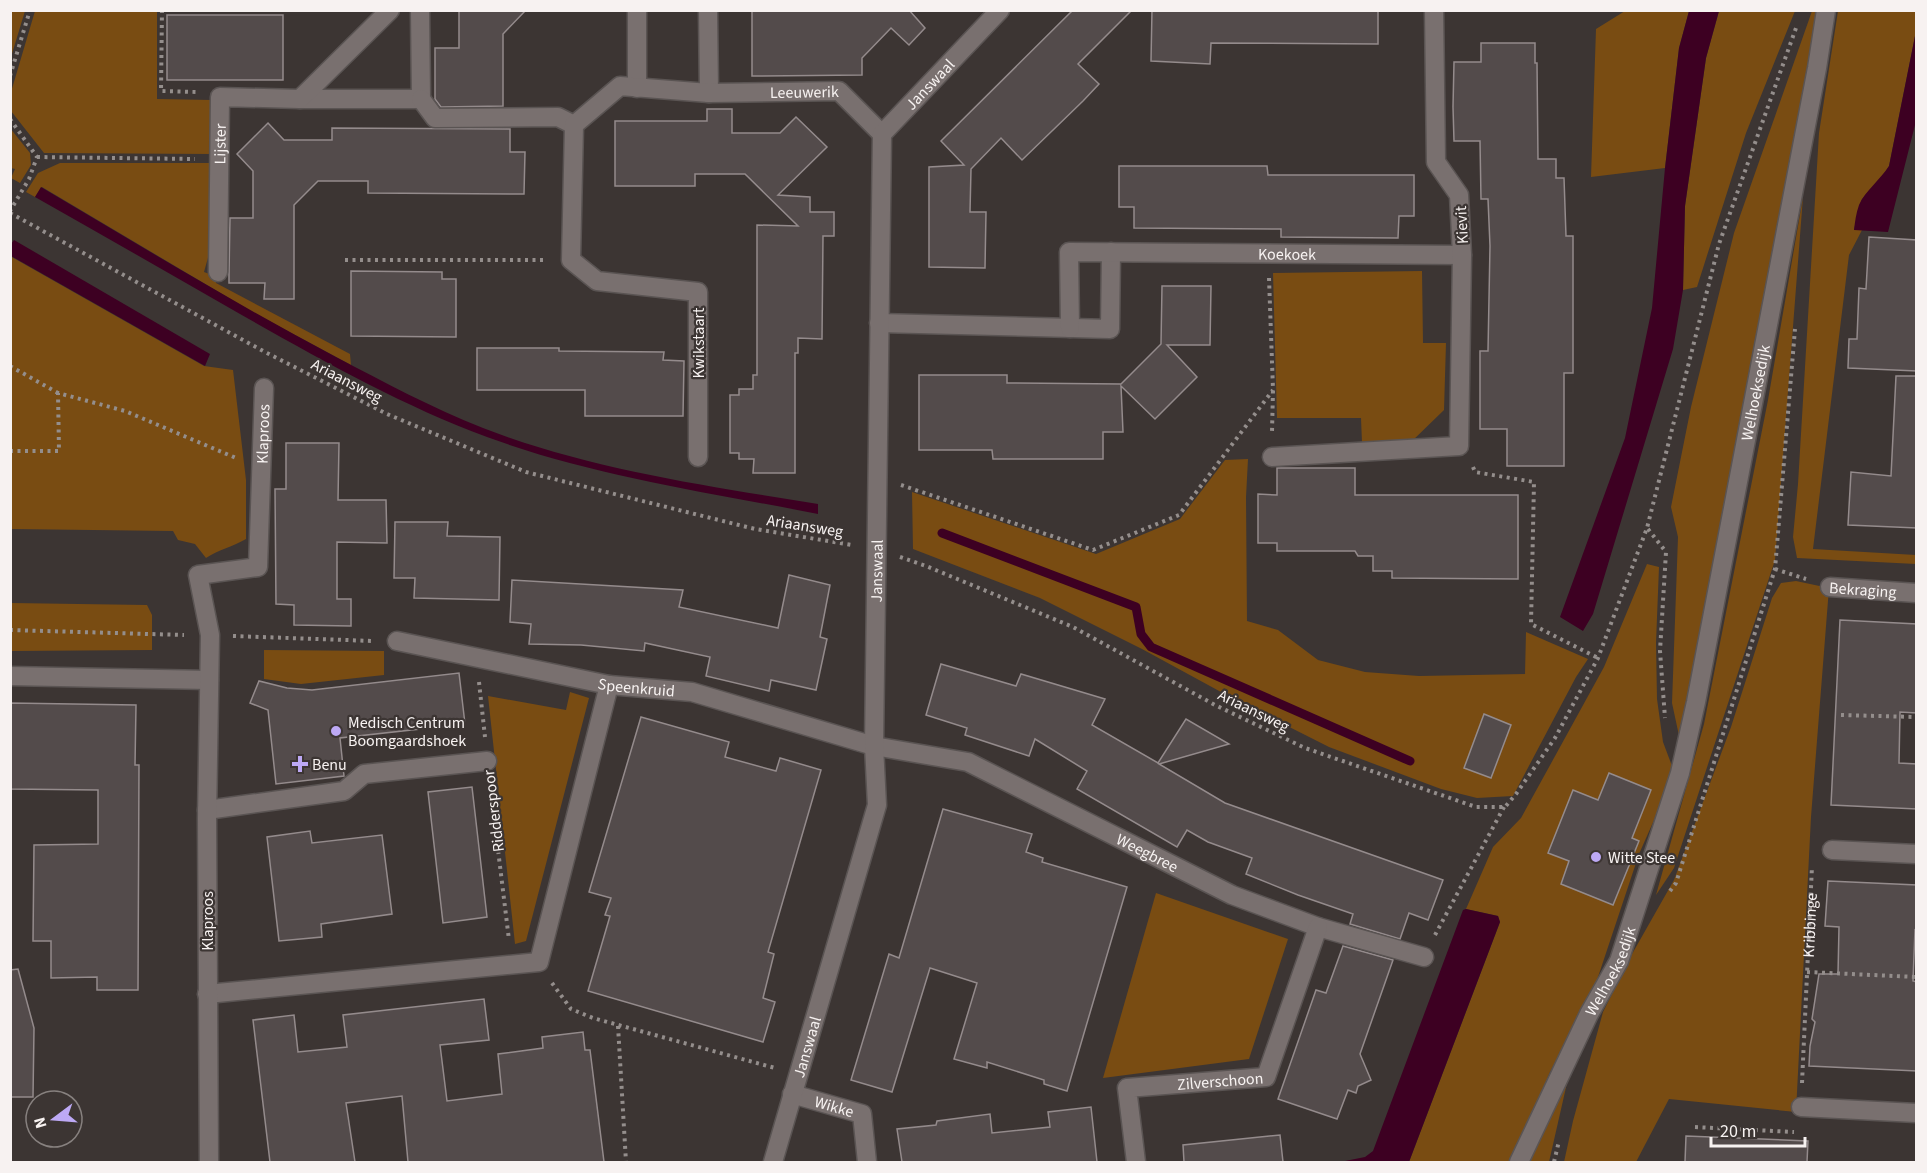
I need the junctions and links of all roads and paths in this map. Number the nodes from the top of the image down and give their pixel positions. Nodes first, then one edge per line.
1 (30, 10) edge
2 (162, 10) edge
3 (390, 10) edge
4 (420, 10) edge
5 (637, 10) edge
6 (708, 10) edge
7 (1000, 10) edge
8 (1434, 10) edge
9 (1826, 10) edge
10 (1798, 22) dead end
11 (10, 76) edge
12 (629, 87) junction
13 (709, 93) junction
14 (220, 97) junction
15 (300, 99) junction
16 (421, 99) junction
17 (10, 119) edge
18 (574, 125) junction
19 (882, 134) junction
20 (37, 157) junction
21 (219, 159) junction
22 (10, 212) edge
23 (1111, 252) junction
24 (1268, 253) junction
25 (1462, 255) junction
26 (345, 260) dead end
27 (571, 260) junction
28 (218, 272) dead end
29 (879, 323) junction
30 (1070, 328) junction
31 (10, 366) edge
32 (264, 388) dead end
33 (1273, 390) junction
34 (58, 393) junction
35 (1459, 446) junction
36 (10, 451) edge
37 (698, 457) dead end
38 (1272, 457) joint
39 (261, 469) junction
40 (877, 474) junction
41 (1647, 528) junction
42 (876, 548) junction
43 (1776, 569) dead end
44 (1830, 587) joint
45 (1917, 592) edge
46 (397, 641) dead end
47 (476, 657) junction
48 (1598, 658) junction
49 (10, 676) edge
50 (209, 680) junction
51 (609, 685) junction
52 (1841, 715) dead end
53 (1917, 717) edge
54 (1665, 720) dead end
55 (874, 746) junction
56 (487, 761) junction
57 (1505, 807) junction
58 (207, 810) junction
59 (1832, 850) joint
60 (1917, 854) edge
61 (1318, 927) junction
62 (1424, 957) joint
63 (539, 962) junction
64 (512, 964) junction
65 (1807, 972) junction
66 (1917, 977) edge
67 (207, 994) junction
68 (618, 1026) junction
69 (798, 1074) junction
70 (792, 1094) junction
71 (1801, 1107) junction
72 (1917, 1113) edge
73 (1695, 1127) dead end
74 (209, 1162) edge
75 (627, 1162) edge
76 (772, 1162) edge
77 (867, 1162) edge
78 (1136, 1162) edge
79 (1519, 1162) edge

1 - 11 path
2 - 14 path
3 - 15 street
4 - 16 street
5 - 12 street
6 - 13 street
7 - 19 street, Janswaal
8 - 25 street, Kievit
9 - 79 street, Welhoeksedijk
10 - 41 path
12 - 13 street, Leeuwerik
12 - 18 street
13 - 19 street, Leeuwerik
14 - 15 street
14 - 21 street, Lijster
15 - 16 street
16 - 18 street
17 - 20 path
18 - 27 street
19 - 29 street, Janswaal
20 - 21 path
20 - 22 path
21 - 28 street, Lijster
22 - 42 path, Ariaansweg
23 - 24 street, Koekoek
23 - 30 street
23 - 30 street, Koekoek
24 - 25 street, Koekoek
24 - 33 path
25 - 35 street, Kievit
26 - 27 path
27 - 37 street, Kwikstaart
29 - 30 street
29 - 40 street, Janswaal
31 - 34 path
32 - 39 street, Klaproos
33 - 38 path
33 - 40 path
34 - 36 path
34 - 39 path
35 - 38 street
35 - 48 path
39 - 50 street, Klaproos
40 - 42 street, Janswaal
41 - 48 path
41 - 54 path
42 - 55 street, Janswaal
42 - 57 path, Ariaansweg
43 - 44 path, Bekraging
44 - 45 street, Bekraging
46 - 47 street, Speenkruid
47 - 51 street, Speenkruid
47 - 56 path, Ridderspoor
48 - 57 path
49 - 50 street
50 - 58 street, Klaproos
51 - 55 street, Speenkruid
51 - 63 street
52 - 53 path
55 - 61 street, Weegbree
55 - 69 street, Janswaal
56 - 58 street
56 - 64 path, Ridderspoor
57 - 62 path
58 - 67 street, Klaproos
59 - 60 street
59 - 65 path, Kribbinge
61 - 62 street, Weegbree
61 - 78 street, Zilverschoon
63 - 64 street
63 - 68 path
64 - 67 street
65 - 66 path
65 - 71 path, Kribbinge
67 - 74 street, Klaproos
68 - 69 path
68 - 75 path
69 - 70 street, Janswaal
70 - 76 street, Janswaal
70 - 77 street, Wikke
71 - 72 street
71 - 73 path, Kribbinge

